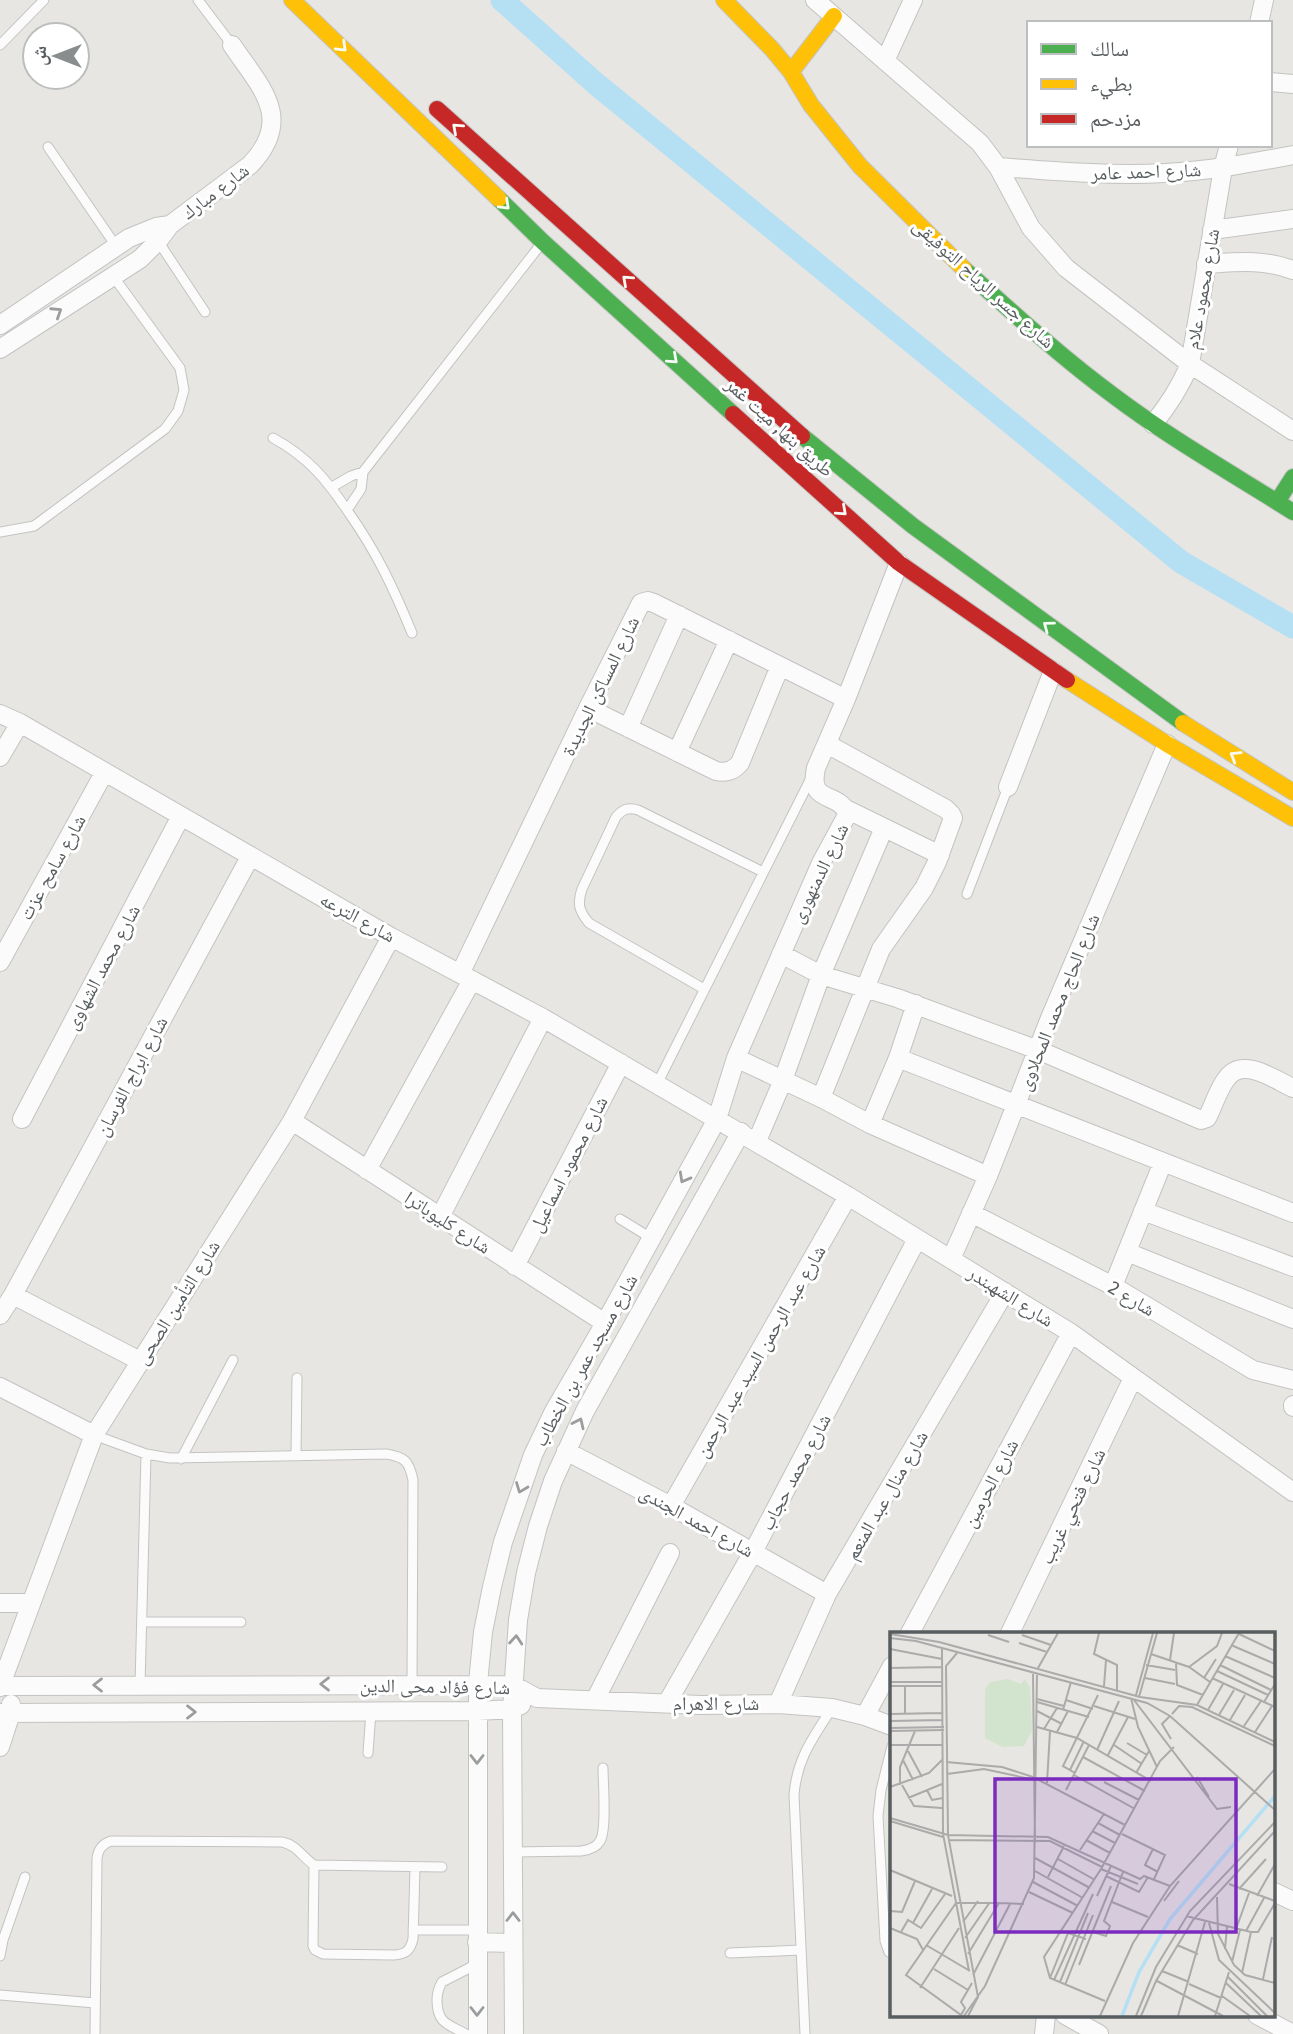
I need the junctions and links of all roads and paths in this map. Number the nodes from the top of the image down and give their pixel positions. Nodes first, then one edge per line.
1 (44, 0) edge
2 (198, 0) edge
3 (292, 0) edge
4 (724, 0) edge
5 (815, 0) edge
6 (913, 0) edge
7 (1263, 0) edge
8 (834, 16) junction
9 (1259, 21) edge
10 (232, 45) joint
11 (0, 46) edge
12 (885, 61) junction
13 (791, 72) junction
14 (1272, 82) edge
15 (1293, 84) edge
16 (425, 99) dead end
17 (48, 147) dead end
18 (1228, 147) edge
19 (1293, 155) edge
20 (998, 167) junction
21 (1223, 168) junction
22 (1293, 219) edge
23 (170, 225) junction
24 (1212, 230) junction
25 (158, 241) junction
26 (543, 242) junction
27 (116, 246) junction
28 (1206, 264) junction
29 (129, 265) junction
30 (1293, 270) edge
31 (113, 276) junction
32 (205, 312) dead end
33 (0, 325) edge
34 (0, 349) edge
35 (1189, 364) junction
36 (1153, 424) junction
37 (1293, 431) edge
38 (273, 438) dead end
39 (363, 472) junction
40 (1293, 477) edge
41 (332, 487) junction
42 (1278, 502) junction
43 (347, 510) junction
44 (1293, 512) edge
45 (0, 532) edge
46 (899, 563) junction
47 (679, 615) junction
48 (412, 633) dead end
49 (729, 640) junction
50 (1062, 657) junction
51 (780, 666) junction
52 (846, 699) junction
53 (588, 708) junction
54 (0, 714) edge
55 (20, 723) junction
56 (628, 728) junction
57 (827, 744) junction
58 (1167, 744) junction
59 (677, 752) junction
60 (0, 757) edge
61 (816, 768) junction
62 (104, 773) junction
63 (1008, 787) joint
64 (1293, 792) edge
65 (846, 808) junction
66 (181, 816) junction
67 (1293, 818) edge
68 (884, 828) junction
69 (940, 855) junction
70 (250, 857) junction
71 (763, 872) junction
72 (967, 894) dead end
73 (391, 937) junction
74 (781, 954) junction
75 (0, 961) edge
76 (821, 975) junction
77 (466, 977) junction
78 (704, 989) junction
79 (866, 989) junction
80 (916, 1004) junction
81 (543, 1017) junction
82 (1038, 1050) junction
83 (736, 1058) junction
84 (898, 1058) junction
85 (621, 1063) junction
86 (783, 1080) junction
87 (657, 1084) junction
88 (1293, 1088) edge
89 (821, 1098) junction
90 (1016, 1104) junction
91 (22, 1119) dead end
92 (717, 1119) junction
93 (292, 1121) junction
94 (870, 1124) junction
95 (741, 1132) junction
96 (757, 1141) junction
97 (1163, 1162) junction
98 (367, 1170) junction
99 (988, 1176) junction
100 (848, 1196) junction
101 (1143, 1211) junction
102 (971, 1213) junction
103 (1293, 1213) edge
104 (440, 1217) junction
105 (620, 1219) dead end
106 (651, 1238) junction
107 (917, 1239) junction
108 (1126, 1252) junction
109 (951, 1259) junction
110 (515, 1266) junction
111 (1293, 1267) edge
112 (1113, 1286) junction
113 (1005, 1292) junction
114 (13, 1294) junction
115 (0, 1315) edge
116 (1293, 1319) edge
117 (605, 1323) junction
118 (1071, 1333) junction
119 (233, 1360) dead end
120 (140, 1361) junction
121 (297, 1378) dead end
122 (1133, 1378) junction
123 (1293, 1380) edge
124 (0, 1387) edge
125 (94, 1435) junction
126 (566, 1451) junction
127 (146, 1454) junction
128 (296, 1456) junction
129 (181, 1459) junction
130 (1293, 1492) edge
131 (671, 1506) junction
132 (753, 1552) junction
133 (670, 1553) dead end
134 (827, 1594) junction
135 (0, 1603) edge
136 (31, 1603) junction
137 (142, 1622) junction
138 (241, 1622) dead end
139 (911, 1632) edge
140 (1010, 1632) edge
141 (890, 1670) edge
142 (478, 1683) junction
143 (412, 1684) junction
144 (140, 1685) junction
145 (513, 1685) junction
146 (0, 1686) edge
147 (537, 1698) junction
148 (595, 1700) junction
149 (667, 1703) junction
150 (778, 1703) junction
151 (832, 1708) junction
152 (512, 1709) junction
153 (371, 1711) junction
154 (477, 1711) junction
155 (6, 1713) edge
156 (865, 1716) junction
157 (890, 1725) edge
158 (0, 1747) edge
159 (368, 1753) dead end
160 (890, 1754) edge
161 (603, 1768) dead end
162 (513, 1852) junction
163 (314, 1864) junction
164 (415, 1867) junction
165 (442, 1867) dead end
166 (25, 1877) dead end
167 (1276, 1893) edge
168 (1293, 1901) edge
169 (414, 1930) junction
170 (477, 1936) junction
171 (513, 1943) junction
172 (801, 1950) junction
173 (730, 1953) dead end
174 (890, 1953) edge
175 (0, 1956) edge
176 (477, 1964) junction
177 (0, 1995) edge
178 (95, 2003) junction
179 (1046, 2016) edge
180 (1067, 2016) edge
181 (1259, 2016) edge
182 (94, 2034) edge
183 (466, 2034) edge
184 (478, 2034) edge
185 (514, 2034) edge
186 (805, 2034) edge
187 (1044, 2034) edge
188 (1099, 2034) edge
189 (1293, 2034) edge

1 - 11 lane
2 - 10 lane
3 -> 26 main road, طريق بنها, ميت غمر
4 - 13 main road, شارع جسر الرياح التوفيقى
5 - 8 street
6 - 12 street
7 - 9 street
8 - 12 street
8 - 13 main road
10 - 23 street, شارع مبارك
12 - 20 street
13 - 36 main road, شارع جسر الرياح التوفيقى
14 - 15 street
50 -> 16 main road, طريق بنها, ميت غمر
17 - 27 lane
18 - 21 street, شارع محمود علام
19 - 21 street, شارع احمد عامر
20 - 21 street, شارع احمد عامر
20 - 35 street
21 - 24 street, شارع محمود علام
22 - 24 street
23 - 25 street, شارع مبارك
23 - 27 street, شارع مبارك
24 - 28 street, شارع محمود علام
25 - 29 street, شارع مبارك
25 - 32 lane
26 - 39 lane
26 -> 46 main road, طريق بنها, ميت غمر
27 - 29 street
27 - 33 street, شارع مبارك
28 - 30 street
28 - 35 street, شارع محمود علام
29 - 31 street, شارع مبارك
34 -> 31 street, شارع مبارك
31 - 45 lane
35 - 36 street, شارع محمود علام
35 - 37 street
36 - 42 main road, شارع جسر الرياح التوفيقى
38 - 41 lane
39 - 41 lane
39 - 43 lane
40 - 42 main road
41 - 43 lane
42 - 44 main road, شارع جسر الرياح التوفيقى
43 - 48 lane
46 - 50 main road, طريق بنها, ميت غمر
46 - 52 street
47 - 49 street, شارع المساكن الجديدة
47 - 53 street, شارع المساكن الجديدة
47 - 56 street
49 - 51 street, شارع المساكن الجديدة
49 - 59 street
50 - 58 main road, طريق بنها, ميت غمر
50 - 63 street
64 -> 50 main road, طريق بنها, ميت غمر
51 - 52 street, شارع المساكن الجديدة
51 - 59 street
52 - 57 street
53 - 56 street
53 - 77 street, شارع المساكن الجديدة
54 - 55 street, شارع الترعه
55 - 60 street
55 - 62 street, شارع الترعه
56 - 59 street
57 - 61 street
57 - 69 street
58 - 67 main road, طريق بنها, ميت غمر
58 - 82 street, شارع الحاج محمد المحلاوى
61 - 65 street, شارع الدمنهورى
61 - 71 lane
62 - 66 street, شارع الترعه
62 - 75 street, شارع سامح عزت
63 - 72 lane
65 - 68 street
65 - 74 street, شارع الدمنهورى
66 - 70 street, شارع الترعه
66 - 91 street, شارع محمد الشهاوى
68 - 69 street
68 - 76 street
69 - 79 street
70 - 73 street, شارع الترعه
70 - 114 street, شارع ابراج الفرسان
71 - 78 lane
71 - 78 lane
73 - 77 street, شارع الترعه
73 - 93 street, شارع التأمين الصحى
74 - 76 street
74 - 83 street, شارع الدمنهورى
76 - 79 street
76 - 86 street
77 - 81 street, شارع الترعه
77 - 98 street, شارع المساكن الجديدة
78 - 87 lane
79 - 80 street
79 - 89 street
80 - 82 street
80 - 84 street
81 - 85 street, شارع الترعه
81 - 104 street
82 - 88 street
82 - 90 street, شارع الحاج محمد المحلاوى
83 - 86 street
83 - 92 street, شارع الدمنهورى
84 - 90 street
84 - 94 street
85 - 87 street, شارع الترعه
85 - 110 street, شارع محمود اسماعيل
86 - 89 street
86 - 96 street
87 - 92 street, شارع الترعه
89 - 94 street
90 - 97 street
90 - 99 street, شارع الحاج محمد المحلاوى
92 - 95 street, شارع الشهبندر
92 -> 106 street, شارع مسجد عمر بن الخطاب
93 - 98 street, شارع كليوباترا
93 - 120 street, شارع التأمين الصحى
94 - 99 street
95 - 96 street, شارع الشهبندر
126 -> 95 street, شارع مسجد عمر بن الخطاب
96 - 100 street, شارع الشهبندر
97 - 101 street
97 - 103 street
98 - 104 street, شارع كليوباترا
99 - 102 street, شارع الحاج محمد المحلاوى
100 - 107 street, شارع الشهبندر
100 - 131 street, شارع عبد الرحمن السيد عبد الرحمن
101 - 108 street
101 - 111 street
102 - 109 street, شارع الحاج محمد المحلاوى
102 - 112 street, شارع 2
104 - 110 street, شارع كليوباترا
105 - 106 lane
106 - 117 street, شارع مسجد عمر بن الخطاب
107 - 109 street, شارع الشهبندر
107 - 132 street, شارع محمد حجاب
108 - 112 street
108 - 116 street
109 - 113 street, شارع الشهبندر
110 - 117 street, شارع كليوباترا
112 - 123 street, شارع 2
113 - 118 street, شارع الشهبندر
113 - 134 street, شارع منال عبد المنعم
114 - 115 street, شارع ابراج الفرسان
114 - 120 street
117 -> 142 street, شارع مسجد عمر بن الخطاب
118 - 122 street, شارع الشهبندر
118 - 139 street, شارع الحرمين
119 - 129 lane
120 - 125 street, شارع التأمين الصحى
121 - 128 lane
122 - 130 street, شارع الشهبندر
122 - 140 street, شارع فتحي غريب
124 - 125 street
125 - 127 lane
125 - 136 street, شارع التأمين الصحى
126 - 131 street, شارع احمد الجندى
145 -> 126 street, شارع مسجد عمر بن الخطاب
127 - 129 lane
127 - 137 lane
128 - 129 lane
128 - 143 lane
131 - 132 street, شارع احمد الجندى
132 - 134 street, شارع احمد الجندى
132 - 149 street, شارع محمد حجاب
133 - 148 street
134 - 150 street, شارع منال عبد المنعم
135 - 136 street
136 - 146 street, شارع التأمين الصحى
137 - 138 lane
137 - 144 lane
141 - 156 street
142 - 143 street, شارع فؤاد محى الدين
142 - 145 street, شارع فؤاد محى الدين
142 - 154 street, شارع مسجد عمر بن الخطاب
143 -> 144 street, شارع فؤاد محى الدين
144 -> 146 street, شارع فؤاد محى الدين
145 - 147 street, شارع فؤاد محى الدين
145 - 152 street, شارع مسجد عمر بن الخطاب
146 - 155 street
147 - 148 street, شارع الاهرام
147 - 152 street, شارع فؤاد محى الدين
148 - 149 street, شارع الاهرام
149 - 150 street, شارع الاهرام
150 - 151 street, شارع الاهرام
151 - 156 street, شارع الاهرام
151 - 172 lane
152 - 154 street, شارع فؤاد محى الدين
152 - 162 street, شارع مسجد عمر بن الخطاب
153 - 154 street, شارع فؤاد محى الدين
155 -> 153 street, شارع فؤاد محى الدين
153 - 159 lane
154 -> 170 street, شارع مسجد عمر بن الخطاب
155 - 158 street
156 - 157 street, شارع الاهرام
160 - 174 lane
161 - 162 lane
171 -> 162 street, شارع مسجد عمر بن الخطاب
163 - 164 lane
163 - 169 lane
163 - 178 lane
164 - 165 lane
164 - 169 lane
166 - 175 lane
167 - 168 street
169 - 170 lane
170 - 171 street
170 - 176 street, شارع مسجد عمر بن الخطاب
171 - 185 street, شارع مسجد عمر بن الخطاب
172 - 173 lane
172 - 186 lane
176 - 183 lane
176 -> 184 street, شارع مسجد عمر بن الخطاب
177 - 178 lane
178 - 182 lane
179 - 187 street
180 - 188 street
181 - 189 street

